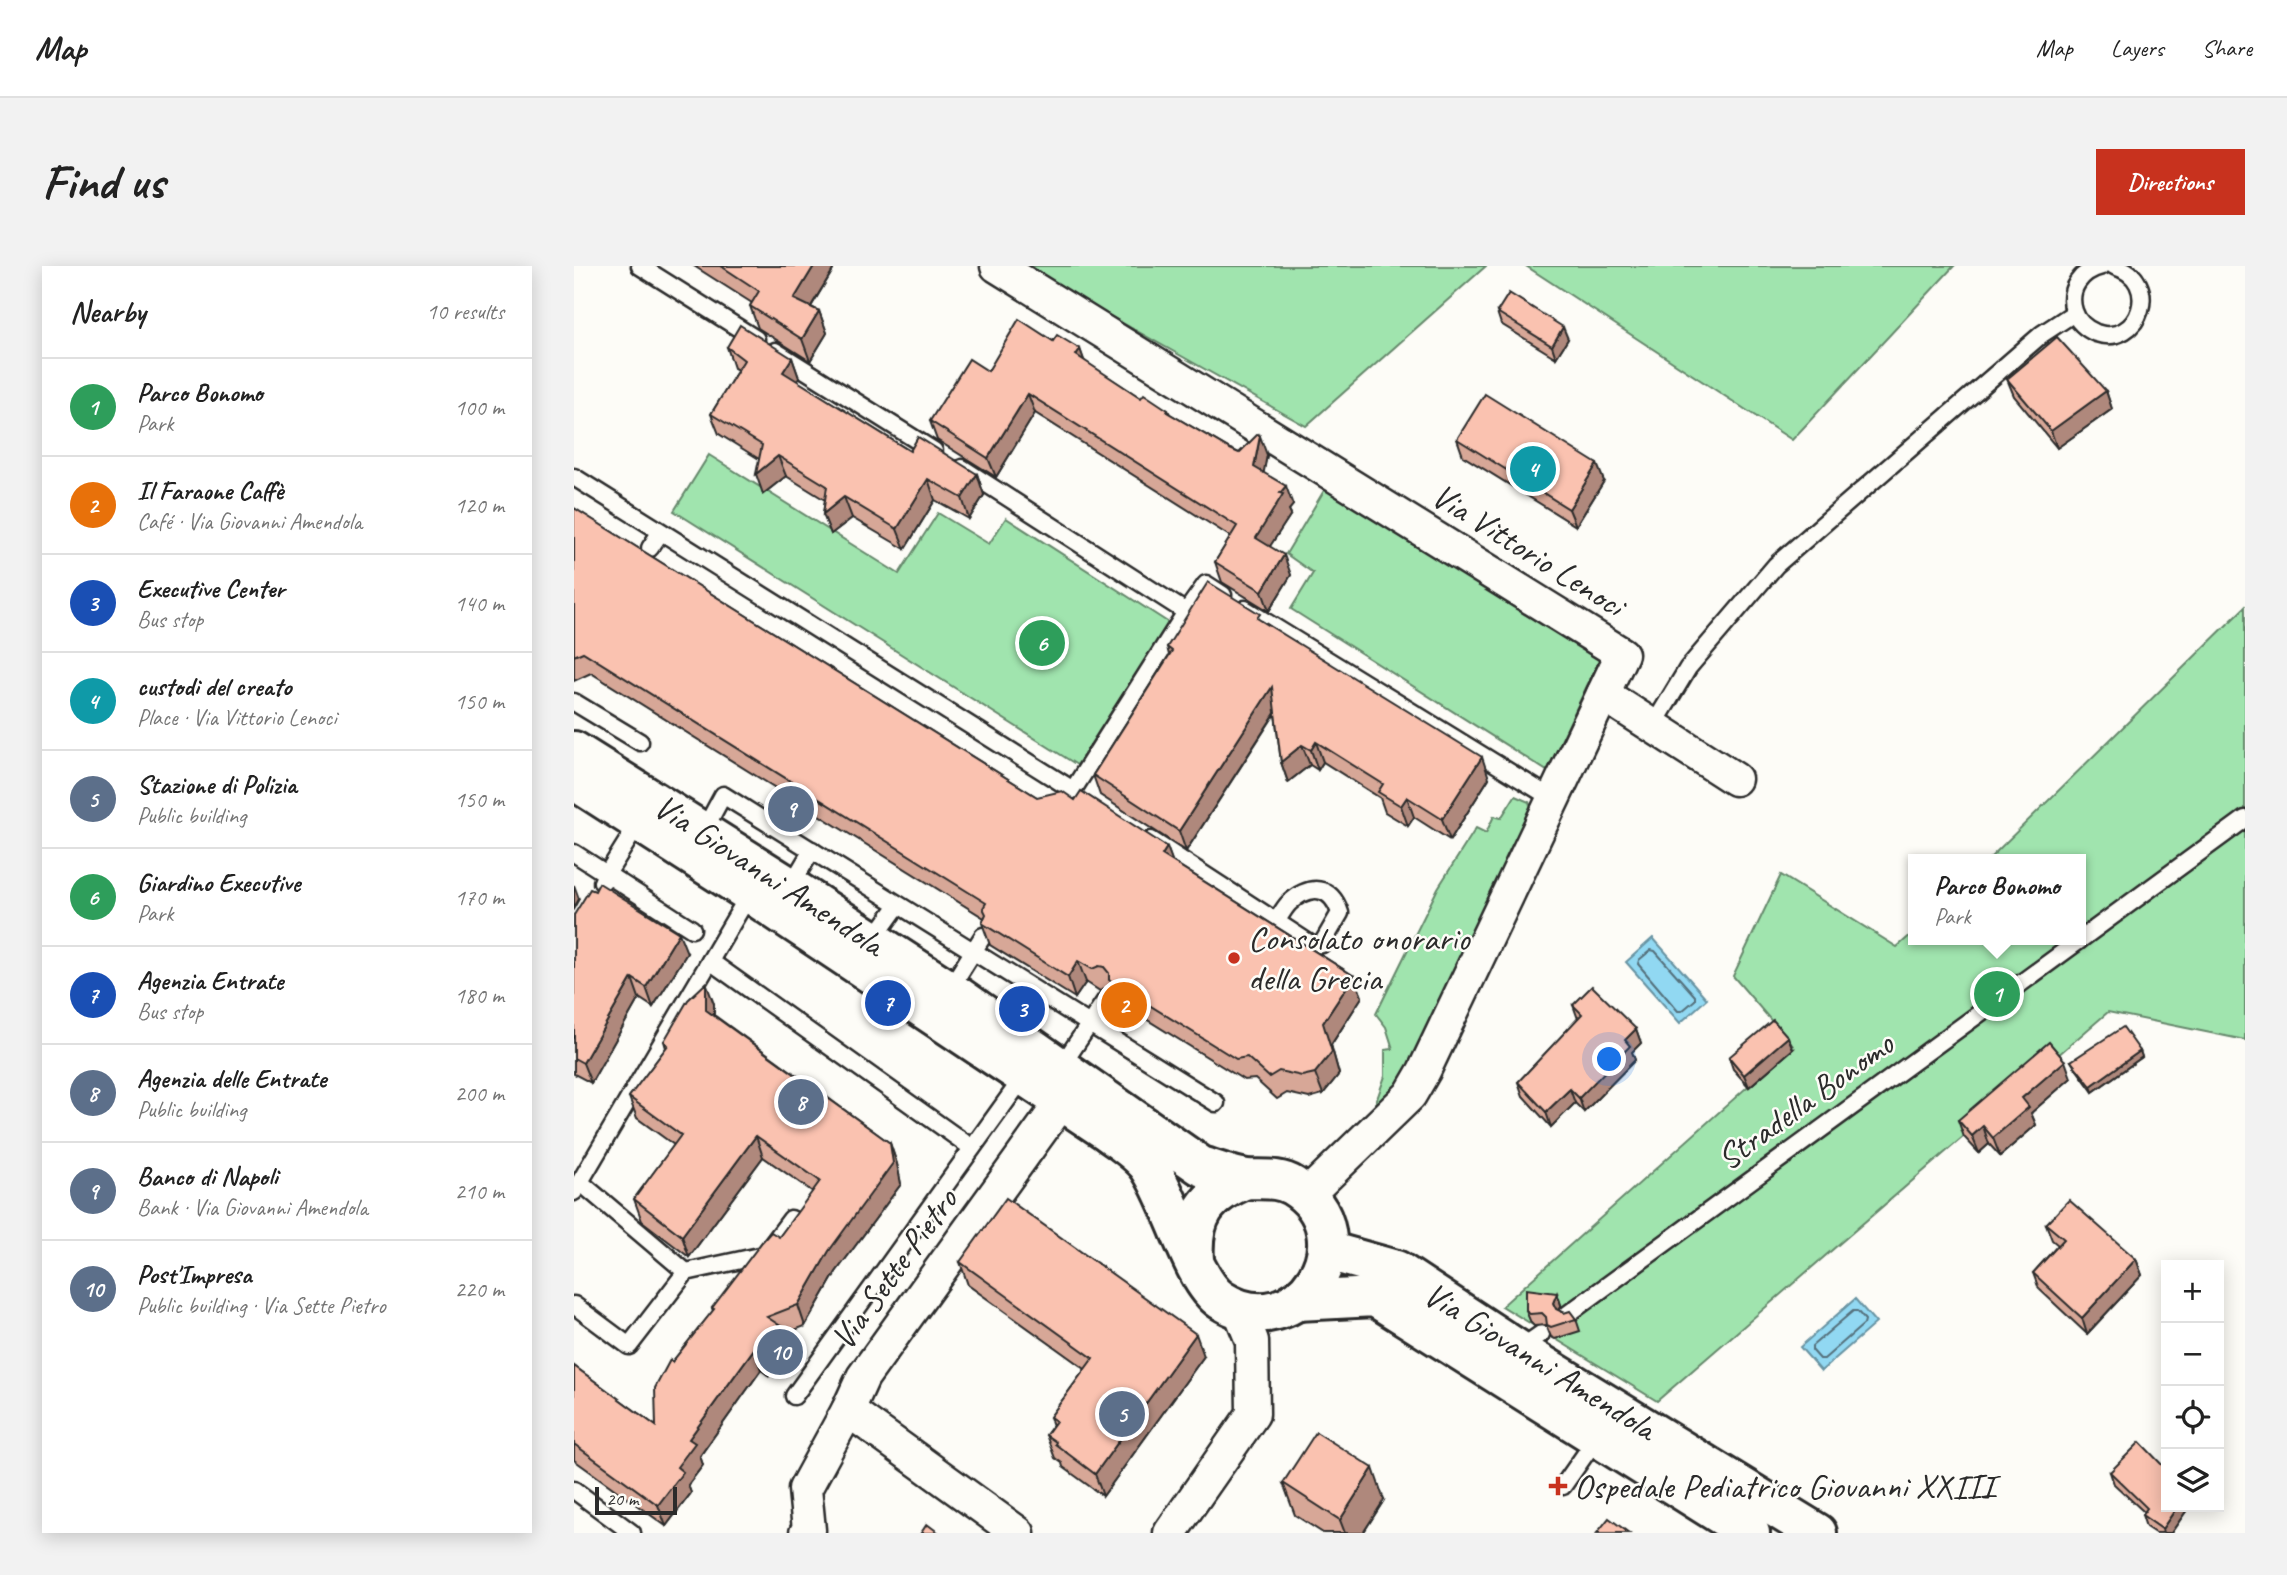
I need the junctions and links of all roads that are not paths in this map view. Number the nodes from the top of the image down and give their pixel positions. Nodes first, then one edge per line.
1 (640, 266) edge
2 (998, 266) edge
3 (2102, 266) edge
4 (2113, 266) edge
5 (2074, 313) junction
6 (574, 477) edge
7 (660, 533) junction
8 (650, 548) dead end
9 (1186, 612) junction
10 (1603, 694) junction
11 (574, 702) edge
12 (1653, 726) junction
13 (640, 742) dead end
14 (574, 751) edge
15 (1735, 779) dead end
16 (574, 780) edge
17 (1078, 793) junction
18 (1553, 799) junction
19 (1063, 806) edge
20 (2245, 819) edge
21 (639, 821) junction
22 (703, 832) junction
23 (1137, 832) edge
24 (812, 850) junction
25 (574, 853) edge
26 (606, 874) junction
27 (790, 887) junction
28 (750, 892) junction
29 (593, 896) edge
30 (898, 905) junction
31 (1276, 922) dead end
32 (692, 929) dead end
33 (2086, 935) edge
34 (983, 936) edge
35 (872, 941) junction
36 (2072, 945) edge
37 (973, 951) junction
38 (710, 961) junction
39 (948, 990) junction
40 (1107, 998) edge
41 (1090, 1024) junction
42 (1049, 1081) junction
43 (1216, 1103) dead end
44 (972, 1148) junction
45 (1246, 1179) junction
46 (577, 1187) edge
47 (1307, 1195) junction
48 (791, 1219) edge
49 (1328, 1251) junction
50 (1194, 1260) junction
51 (686, 1272) junction
52 (1297, 1301) junction
53 (574, 1305) edge
54 (1239, 1309) junction
55 (1568, 1314) edge
56 (794, 1396) dead end
57 (848, 1410) junction
58 (1607, 1423) junction
59 (1563, 1486) dead end
60 (574, 1489) edge
61 (632, 1533) edge
62 (806, 1533) edge
63 (1018, 1533) edge
64 (1170, 1533) edge
65 (1750, 1533) edge
66 (1817, 1533) edge

1 - 9 lane
2 - 10 street, Via Vittorio Lenoci
3 - 5 lane
4 - 5 lane
5 - 12 lane
6 - 7 lane
7 - 8 lane
7 - 17 lane
9 - 17 lane
9 - 18 lane
10 - 12 street
10 - 18 street, Via Vittorio Lenoci
11 - 13 lane
12 - 15 street
14 - 22 main road, Via Giovanni Amendola
16 - 21 main road, Via Giovanni Amendola
17 - 19 lane
18 - 47 street, Via Vittorio Lenoci
20 - 33 lane, Stradella Bonomo
21 - 26 lane
21 - 28 main road, Via Giovanni Amendola
22 - 24 lane
22 - 27 main road, Via Giovanni Amendola
23 - 31 lane
24 - 27 lane
24 - 30 lane
25 - 26 lane
26 - 29 lane
26 - 32 lane
27 - 35 main road, Via Giovanni Amendola
28 - 38 lane
28 - 42 main road, Via Giovanni Amendola
30 - 35 lane
30 - 37 lane
34 - 37 lane
35 - 39 main road, Via Giovanni Amendola
36 - 55 lane, Stradella Bonomo
37 - 39 lane
37 - 41 lane
38 - 44 lane
38 - 46 lane
39 - 42 main road, Via Giovanni Amendola
40 - 41 lane
41 - 42 lane
41 - 43 lane
42 - 44 lane
42 - 45 main road, Via Giovanni Amendola
42 - 50 main road, Via Giovanni Amendola
42 - 57 street, Via Sette Pietro
44 - 56 lane
45 - 47 main road, Via Giovanni Amendola
45 - 50 main road
46 - 51 lane
47 - 49 main road
48 - 51 lane
49 - 52 main road
49 - 58 main road, Via Giovanni Amendola
50 - 54 main road, Via Giovanni Amendola
51 - 53 lane
52 - 54 main road, Via Giovanni Amendola
52 - 58 main road, Via Giovanni Amendola
54 - 64 street
57 - 62 street, Via Sette Pietro
57 - 63 street
58 - 59 lane
58 - 65 main road, Via Giovanni Amendola
58 - 66 main road, Via Giovanni Amendola
60 - 61 lane

